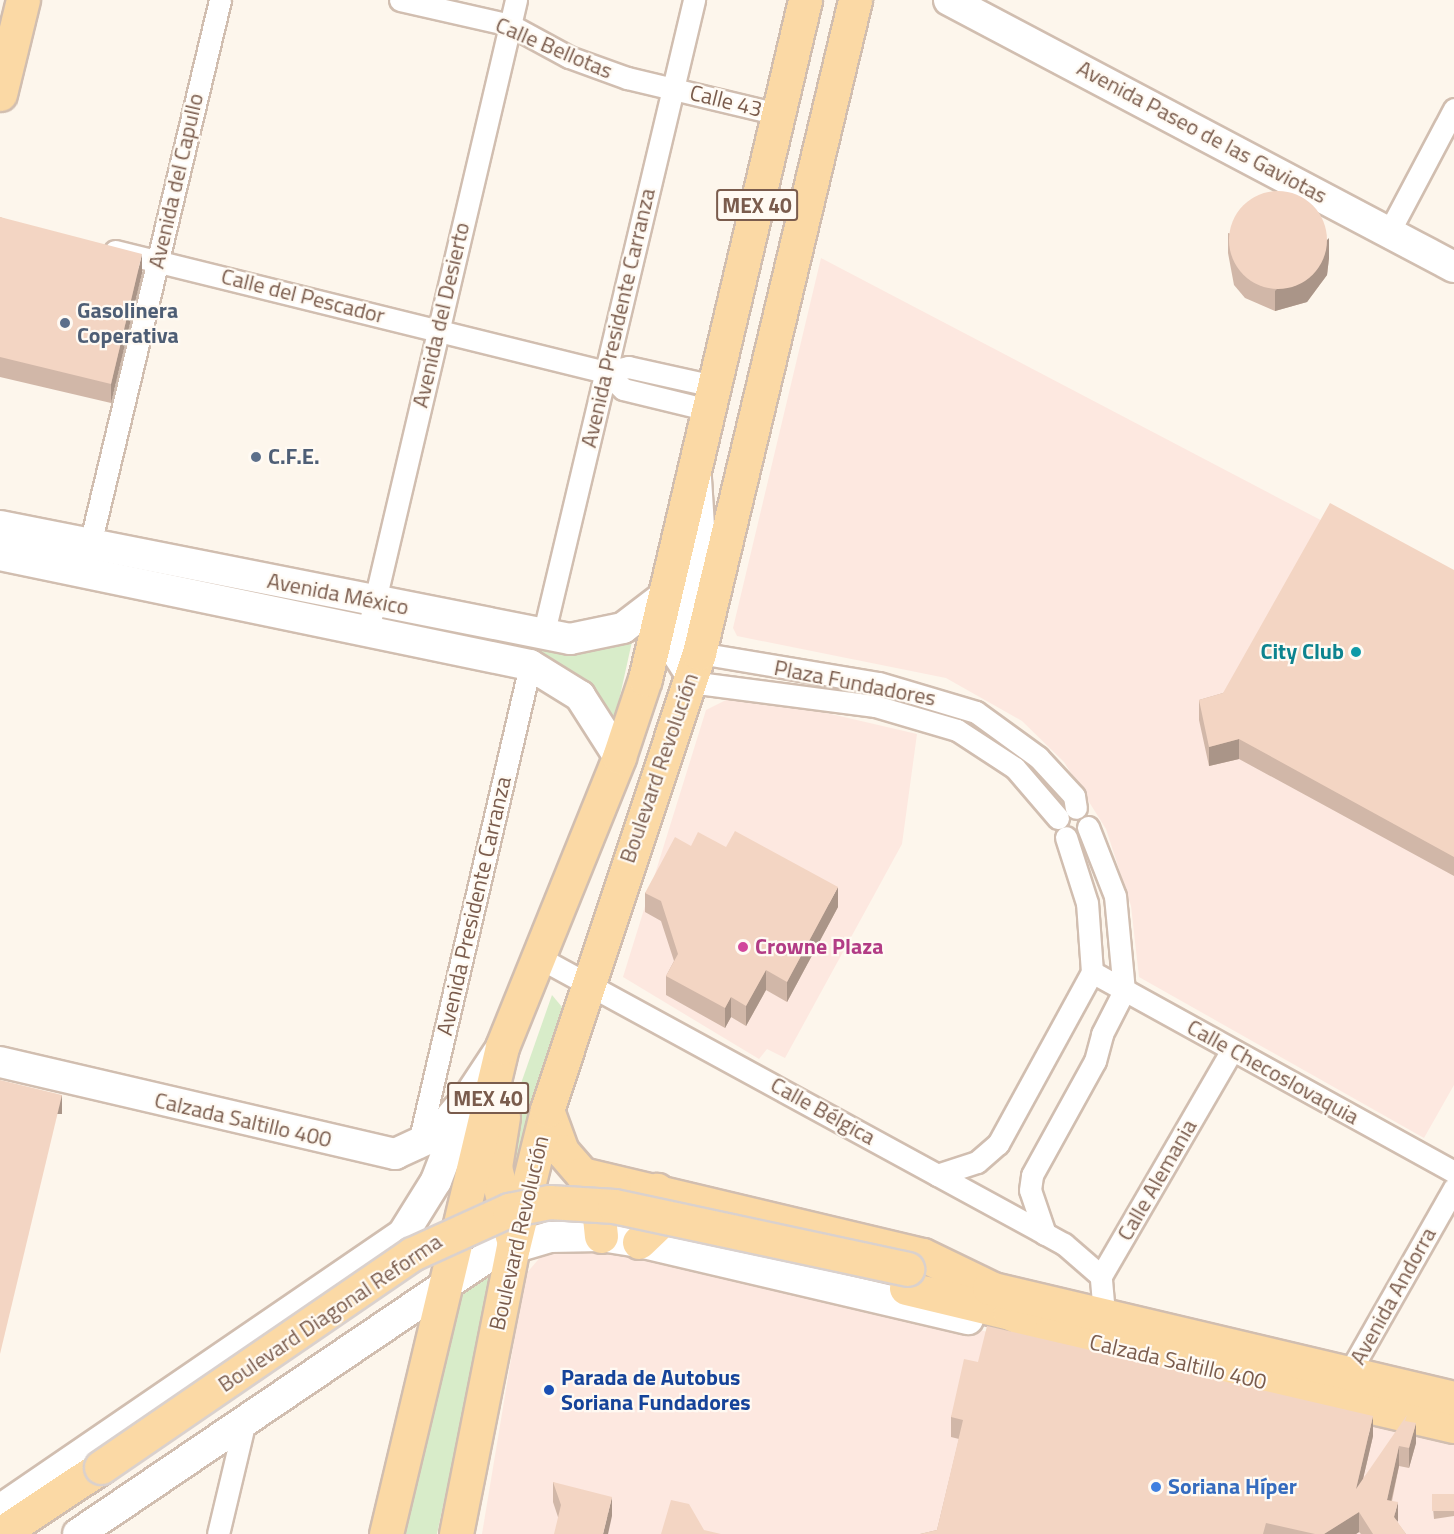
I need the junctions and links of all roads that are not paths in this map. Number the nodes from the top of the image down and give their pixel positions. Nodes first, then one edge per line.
1 (23, 0) edge
2 (220, 0) edge
3 (400, 0) edge
4 (516, 0) edge
5 (694, 0) edge
6 (805, 0) edge
7 (855, 0) edge
8 (949, 0) edge
9 (510, 25) junction
10 (673, 88) junction
11 (0, 94) edge
12 (1454, 109) edge
13 (778, 114) junction
14 (1389, 230) junction
15 (90, 246) edge
16 (158, 261) junction
17 (1454, 267) edge
18 (438, 328) junction
19 (605, 372) junction
20 (711, 398) junction
21 (698, 460) junction
22 (0, 526) edge
23 (0, 555) edge
24 (87, 558) junction
25 (666, 595) junction
26 (373, 600) junction
27 (368, 630) junction
28 (543, 636) junction
29 (530, 665) junction
30 (694, 668) junction
31 (879, 683) junction
32 (875, 706) junction
33 (619, 757) junction
34 (1076, 808) junction
35 (1088, 827) junction
36 (1062, 828) junction
37 (538, 957) junction
38 (1092, 972) junction
39 (589, 980) junction
40 (1124, 991) junction
41 (520, 1004) junction
42 (502, 1047) junction
43 (1232, 1050) junction
44 (0, 1062) edge
45 (468, 1098) junction
46 (547, 1110) junction
47 (418, 1147) junction
48 (1454, 1172) edge
49 (937, 1175) junction
50 (619, 1182) junction
51 (1454, 1188) edge
52 (657, 1190) junction
53 (1045, 1234) junction
54 (601, 1236) junction
55 (639, 1242) junction
56 (513, 1247) junction
57 (358, 1269) junction
58 (1101, 1276) junction
59 (906, 1278) junction
60 (440, 1287) junction
61 (993, 1289) junction
62 (1104, 1314) junction
63 (374, 1331) junction
64 (1050, 1332) junction
65 (1349, 1373) junction
66 (1454, 1398) edge
67 (245, 1421) junction
68 (1454, 1426) edge
69 (106, 1475) junction
70 (0, 1510) edge
71 (0, 1534) edge
72 (33, 1534) edge
73 (78, 1534) edge
74 (218, 1534) edge
75 (386, 1534) edge
76 (456, 1534) edge

1 - 11 main road
2 - 16 street, Avenida del Capullo
3 - 9 street, Calle Bellotas
4 - 9 street, Avenida del Desierto
5 - 10 street, Avenida Presidente Carranza
6 - 13 main road, MEX 40
7 - 30 main road, Boulevard Revolución / MEX 40
8 - 14 street, Avenida Paseo de las Gaviotas
9 - 10 street, Calle Bellotas
9 - 18 street, Avenida del Desierto
10 - 13 street, Calle 43
10 - 19 street, Avenida Presidente Carranza
12 - 14 street
13 - 20 main road, MEX 40
14 - 17 street, Avenida Paseo de las Gaviotas
15 - 16 street, Calle del Pescador
16 - 18 street, Calle del Pescador
16 - 24 street, Avenida del Capullo
18 - 19 street, Calle del Pescador
18 - 26 street, Avenida del Desierto
19 - 20 street
19 - 28 street, Avenida Presidente Carranza
20 - 21 main road, MEX 40
21 - 25 main road, MEX 40
21 - 30 street
22 - 24 street, Avenida México
23 - 24 street, Avenida México
24 - 26 street, Avenida México
24 - 27 street, Avenida México
25 - 28 street, Avenida México
25 - 33 main road, MEX 40
26 - 27 street, Avenida del Desierto
26 - 28 street, Avenida México
27 - 29 street, Avenida México
29 - 33 street, Avenida México
29 - 47 street, Avenida Presidente Carranza
30 - 31 street, Plaza Fundadores
30 - 32 street, Plaza Fundadores
30 - 39 main road, Boulevard Revolución / MEX 40
31 - 32 street
31 - 34 street, Plaza Fundadores
32 - 36 street, Plaza Fundadores
33 - 37 main road, MEX 40
34 - 35 street, Plaza Fundadores
34 - 36 street
35 - 36 street
35 - 40 street
36 - 38 street, Plaza Fundadores
37 - 39 street, Calle Bélgica
37 - 41 main road, MEX 40
38 - 40 street, Calle Checoslovaquia
38 - 49 street
39 - 46 main road, Boulevard Revolución / MEX 40
39 - 49 street, Calle Bélgica
40 - 43 street, Calle Checoslovaquia
40 - 53 street
41 - 42 main road, MEX 40
41 - 56 main road
42 - 45 street
42 - 60 main road, MEX 40
43 - 48 street, Calle Checoslovaquia
43 - 58 street, Calle Alemania
44 - 47 street, Calzada Saltillo 400
45 - 47 street
45 - 57 street
46 - 50 main road
46 - 56 main road, Boulevard Revolución / MEX 40
49 - 53 street, Calle Bélgica
50 - 52 main road
50 - 54 main road
51 - 65 street, Avenida Andorra
52 - 55 main road
52 - 61 main road
53 - 58 street, Calle Bélgica
54 - 55 street
54 - 56 street
55 - 64 street
56 - 60 street
56 - 76 main road, Boulevard Revolución / MEX 40
57 - 63 street
57 - 70 street
58 - 62 street
59 - 61 main road, Calzada Saltillo 400
59 - 64 main road, Calzada Saltillo 400
59 - 69 main road, Boulevard Diagonal Reforma
60 - 63 street
60 - 75 main road, MEX 40
61 - 62 main road, Calzada Saltillo 400
62 - 65 main road, Calzada Saltillo 400
63 - 67 street
64 - 68 main road, Calzada Saltillo 400
65 - 66 main road, Calzada Saltillo 400
67 - 73 street
67 - 74 street
69 - 71 main road, Boulevard Diagonal Reforma
69 - 72 main road, Boulevard Diagonal Reforma

